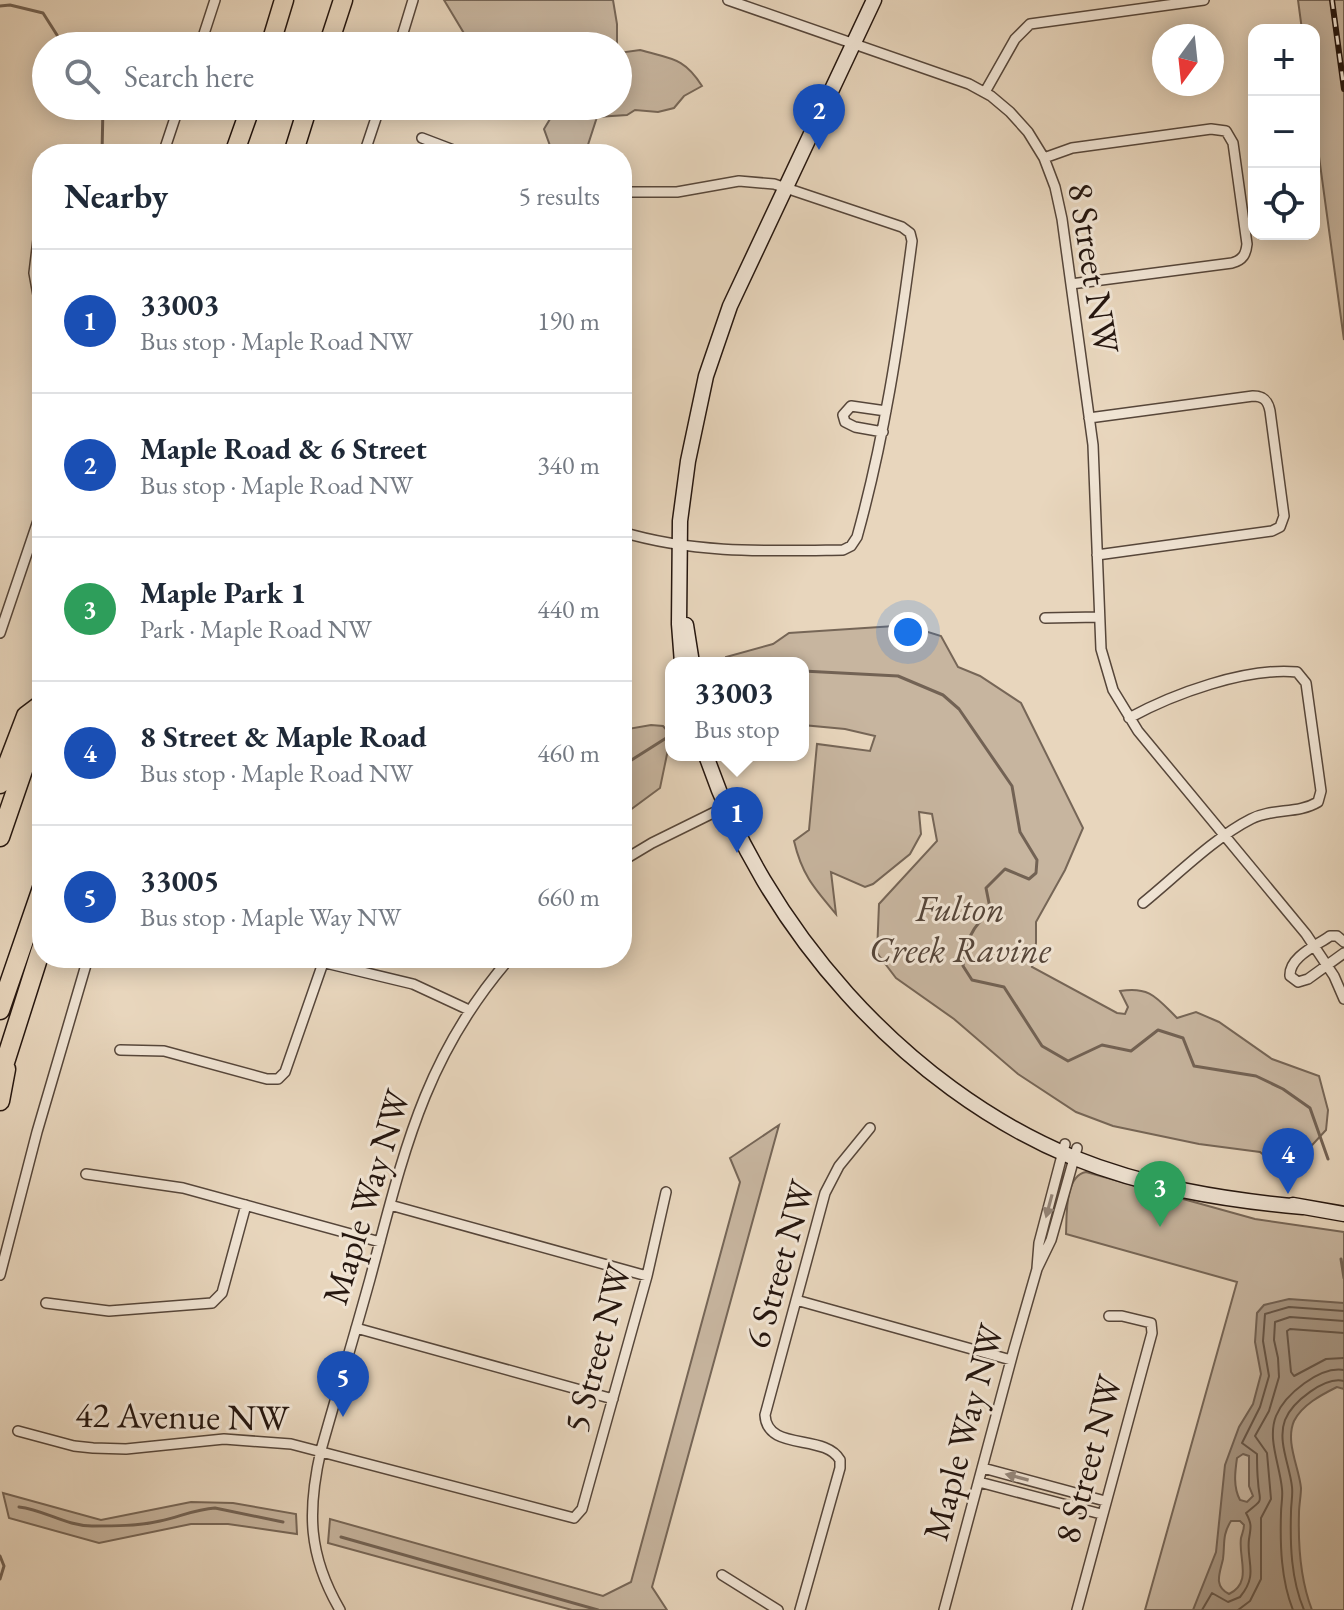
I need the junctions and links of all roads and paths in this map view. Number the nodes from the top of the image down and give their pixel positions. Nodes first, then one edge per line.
1 (215, 0) edge
2 (284, 0) edge
3 (343, 0) edge
4 (413, 0) edge
5 (728, 0) edge
6 (874, 0) edge
7 (1203, 0) edge
8 (205, 32) edge
9 (274, 32) edge
10 (333, 32) edge
11 (403, 32) edge
12 (854, 43) junction
13 (985, 92) junction
14 (174, 120) edge
15 (246, 120) edge
16 (304, 120) edge
17 (375, 120) edge
18 (422, 138) dead end
19 (166, 144) edge
20 (238, 144) edge
21 (296, 144) edge
22 (367, 144) edge
23 (438, 144) edge
24 (1044, 158) junction
25 (787, 186) junction
26 (632, 192) edge
27 (1071, 284) junction
28 (886, 411) junction
29 (1089, 418) junction
30 (883, 432) junction
31 (632, 534) edge
32 (32, 539) edge
33 (679, 545) junction
34 (1097, 555) junction
35 (680, 585) junction
36 (1099, 617) junction
37 (1045, 618) dead end
38 (0, 633) edge
39 (682, 657) edge
40 (691, 657) edge
41 (32, 712) edge
42 (1129, 718) junction
43 (32, 744) edge
44 (708, 761) edge
45 (0, 784) edge
46 (725, 807) junction
47 (1226, 836) junction
48 (0, 837) edge
49 (632, 855) edge
50 (1143, 903) dead end
51 (32, 917) edge
52 (1344, 942) edge
53 (1315, 946) junction
54 (1344, 953) edge
55 (1328, 966) junction
56 (35, 968) edge
57 (85, 968) edge
58 (321, 968) edge
59 (344, 968) edge
60 (502, 968) edge
61 (1344, 999) edge
62 (0, 1010) edge
63 (469, 1010) junction
64 (10, 1046) junction
65 (120, 1050) dead end
66 (0, 1078) edge
67 (0, 1101) edge
68 (870, 1128) dead end
69 (1070, 1150) junction
70 (86, 1174) dead end
71 (666, 1192) dead end
72 (246, 1205) junction
73 (390, 1205) junction
74 (1344, 1214) edge
75 (380, 1242) junction
76 (0, 1275) edge
77 (647, 1276) junction
78 (796, 1300) junction
79 (46, 1303) dead end
80 (1109, 1316) dead end
81 (356, 1328) junction
82 (1011, 1360) junction
83 (613, 1399) junction
84 (18, 1431) dead end
85 (321, 1450) junction
86 (983, 1468) junction
87 (979, 1482) junction
88 (1105, 1501) junction
89 (1101, 1514) junction
90 (577, 1516) joint
91 (722, 1575) dead end
92 (340, 1610) edge
93 (778, 1610) edge
94 (800, 1610) edge
95 (944, 1610) edge
96 (1077, 1610) edge

1 - 8 street
2 - 9 highway
3 - 10 highway
4 - 11 street
5 - 12 street, 8 Street NW
6 - 12 street
7 - 13 street
12 - 13 street, 8 Street NW
12 - 25 street
13 - 24 street, 8 Street NW
14 - 19 street
15 - 20 highway
16 - 21 highway
17 - 22 street
18 - 23 street
24 - 27 street, 8 Street NW
24 - 27 street
25 - 26 street
25 - 28 street
25 - 33 street
27 - 29 street, 8 Street NW
28 - 30 street
28 - 30 street
29 - 34 street, 8 Street NW
29 - 34 street
30 - 33 street
31 - 33 street
32 - 38 street
33 - 35 street
34 - 36 street, 8 Street NW
35 - 39 street
35 - 40 street
36 - 37 street
36 - 42 street, 8 Street NW
41 - 45 highway
42 - 47 street, 8 Street NW
42 - 47 street
43 - 48 highway
44 - 46 street
46 - 49 street
46 - 69 street
47 - 50 street
47 - 53 street, 8 Street NW
51 - 62 highway
52 - 53 street
53 - 55 street, 8 Street NW
53 - 55 street
54 - 55 street
55 - 61 street, 8 Street NW
56 - 64 highway
57 - 76 street
58 - 65 street
59 - 63 street
60 - 63 street, Maple Way NW
63 - 73 street, Maple Way NW
64 - 66 highway
64 - 67 highway
68 - 78 street, 6 Street NW
69 - 74 street
69 - 82 street, Maple Way NW
70 - 72 street
71 - 77 street, 5 Street NW
72 - 75 street
72 - 79 street
73 - 75 street, Maple Way NW
73 - 77 street
75 - 81 street, Maple Way NW
77 - 83 street, 5 Street NW
78 - 82 street
78 - 94 street, 6 Street NW
80 - 88 street, 8 Street NW
81 - 83 street
81 - 85 street, Maple Way NW
82 - 86 street, Maple Way NW
83 - 90 street, 5 Street NW
84 - 85 street, 42 Avenue NW
85 - 90 street, 42 Avenue NW
85 - 92 street, Maple Way NW
86 - 87 street, Maple Way NW
88 -> 86 street
87 - 89 street
87 - 95 street, Maple Way NW
88 - 89 street, 8 Street NW
89 - 96 street, 8 Street NW
91 - 93 street

